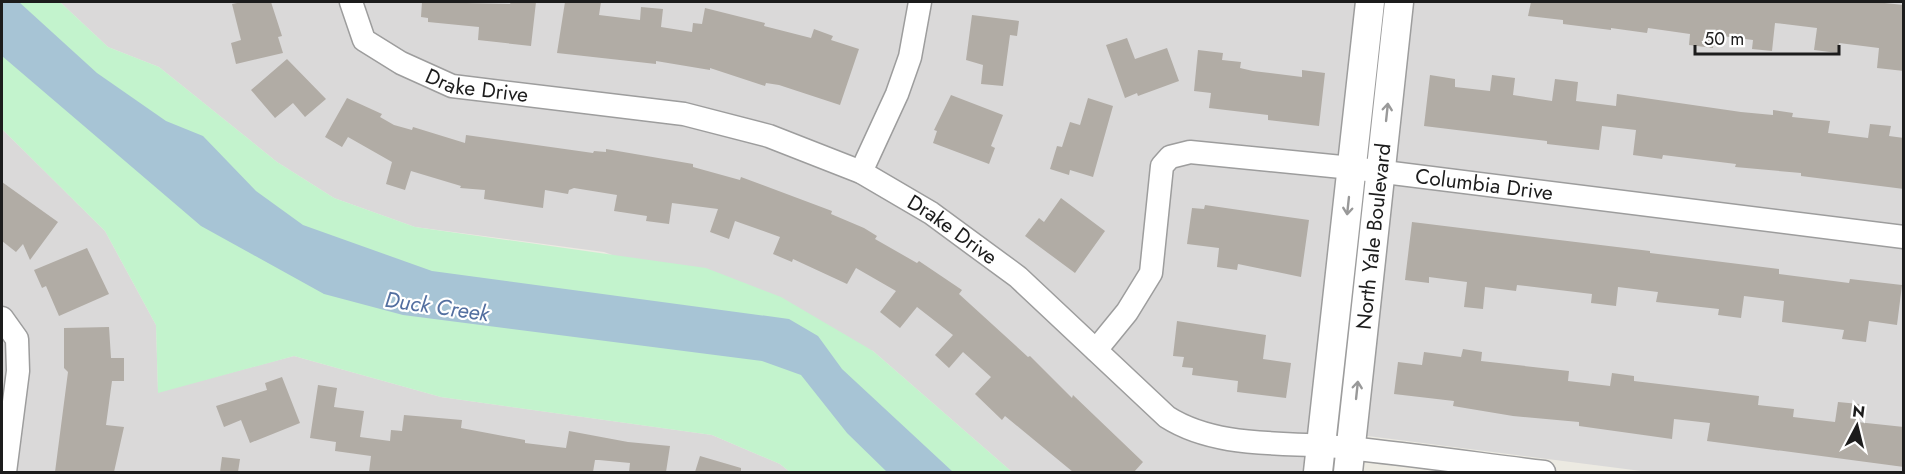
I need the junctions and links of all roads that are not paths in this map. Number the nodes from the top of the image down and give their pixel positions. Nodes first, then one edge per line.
1 (351, 2) edge
2 (920, 2) edge
3 (1370, 2) edge
4 (1399, 2) edge
5 (1352, 168) junction
6 (861, 172) junction
7 (1381, 172) junction
8 (1904, 237) edge
9 (2, 318) edge
10 (1096, 350) junction
11 (1320, 459) edge
12 (1349, 460) edge
13 (5, 472) edge
14 (1544, 472) edge

1 - 6 street, Drake Drive
2 - 6 street
3 - 5 street, North Yale Boulevard
7 -> 4 street, North Yale Boulevard
5 - 7 street, Columbia Drive
5 - 10 street, Columbia Drive
5 -> 11 street, North Yale Boulevard
6 - 10 street, Drake Drive
7 - 8 street, Columbia Drive
12 -> 7 street, North Yale Boulevard
9 - 13 street
10 - 11 street, Drake Drive
11 - 12 street, Drake Drive
12 - 14 street, Drake Drive

